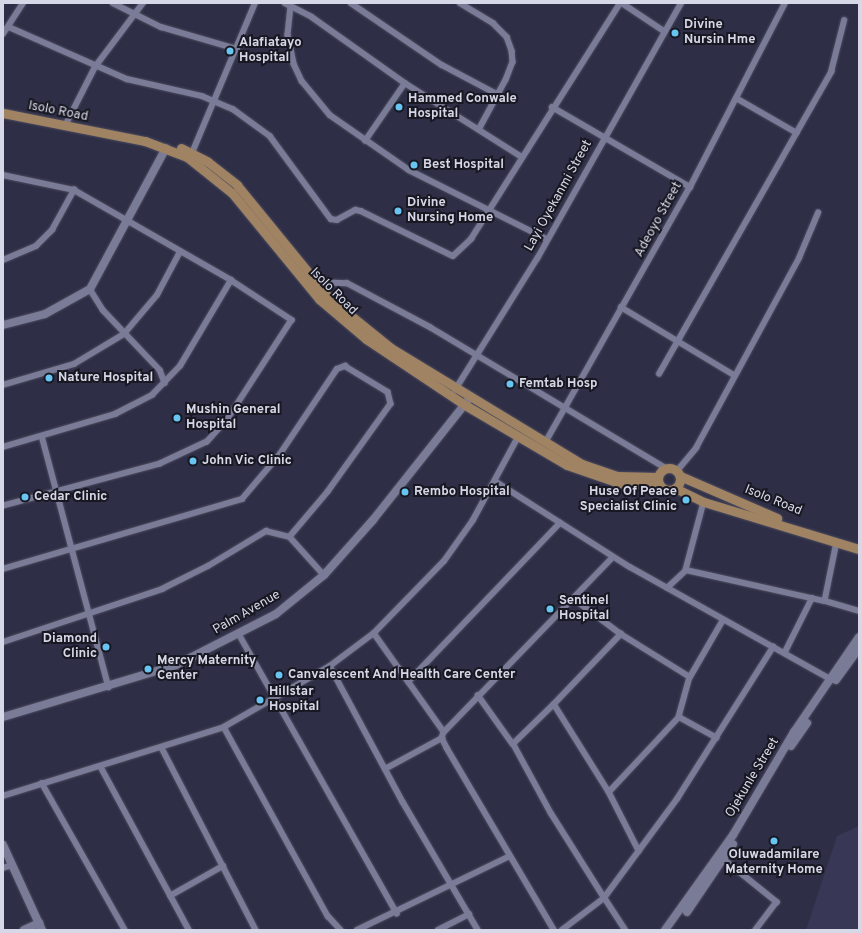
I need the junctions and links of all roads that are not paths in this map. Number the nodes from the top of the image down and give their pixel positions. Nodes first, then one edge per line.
1 (23, 3) edge
2 (113, 3) edge
3 (143, 3) edge
4 (255, 3) edge
5 (351, 3) edge
6 (460, 3) edge
7 (621, 3) edge
8 (681, 3) edge
9 (785, 3) edge
10 (288, 4) edge
11 (135, 15) junction
12 (844, 21) dead end
13 (9, 28) junction
14 (664, 31) junction
15 (3, 34) edge
16 (237, 49) junction
17 (95, 67) junction
18 (405, 83) junction
19 (499, 95) junction
20 (736, 98) junction
21 (217, 101) junction
22 (3, 107) edge
23 (552, 107) junction
24 (3, 113) edge
25 (66, 122) junction
26 (480, 128) junction
27 (97, 130) junction
28 (797, 133) junction
29 (604, 138) junction
30 (365, 141) junction
31 (166, 148) junction
32 (192, 153) junction
33 (522, 157) junction
34 (3, 175) edge
35 (690, 187) junction
36 (74, 190) junction
37 (489, 210) junction
38 (818, 213) dead end
39 (259, 216) junction
40 (130, 221) junction
41 (547, 239) junction
42 (180, 252) junction
43 (3, 260) edge
44 (231, 280) junction
45 (315, 282) junction
46 (90, 289) junction
47 (621, 307) junction
48 (3, 325) edge
49 (124, 334) junction
50 (678, 340) junction
51 (478, 357) junction
52 (659, 374) dead end
53 (734, 375) junction
54 (166, 383) junction
55 (3, 385) edge
56 (454, 392) junction
57 (468, 401) junction
58 (567, 407) junction
59 (42, 436) junction
60 (518, 437) junction
61 (545, 443) junction
62 (3, 447) edge
63 (666, 468) junction
64 (679, 474) junction
65 (495, 481) junction
66 (658, 481) junction
67 (675, 488) junction
68 (59, 491) junction
69 (704, 502) junction
70 (3, 506) edge
71 (560, 523) junction
72 (290, 537) junction
73 (837, 542) junction
74 (859, 543) edge
75 (74, 549) junction
76 (859, 549) edge
77 (613, 557) junction
78 (3, 570) edge
79 (686, 570) junction
80 (324, 575) junction
81 (667, 588) junction
82 (812, 598) junction
83 (574, 599) junction
84 (824, 601) junction
85 (859, 611) edge
86 (89, 616) junction
87 (723, 620) junction
88 (374, 633) junction
89 (239, 634) junction
90 (620, 634) junction
91 (859, 637) edge
92 (3, 642) edge
93 (773, 647) junction
94 (859, 648) edge
95 (784, 652) junction
96 (330, 666) junction
97 (690, 677) junction
98 (832, 680) junction
99 (408, 682) junction
100 (109, 688) junction
101 (478, 695) junction
102 (278, 698) junction
103 (554, 704) junction
104 (3, 717) edge
105 (679, 717) junction
106 (224, 727) junction
107 (443, 735) junction
108 (717, 738) junction
109 (513, 744) junction
110 (162, 748) junction
111 (100, 767) junction
112 (387, 768) junction
113 (42, 784) junction
114 (609, 792) junction
115 (3, 796) edge
116 (3, 845) edge
117 (639, 851) junction
118 (3, 853) edge
119 (508, 857) junction
120 (721, 857) junction
121 (8, 866) edge
122 (223, 866) junction
123 (454, 886) junction
124 (170, 896) junction
125 (604, 898) junction
126 (397, 913) junction
127 (469, 914) junction
128 (38, 927) edge
129 (24, 930) edge
130 (124, 930) edge
131 (189, 930) edge
132 (256, 930) edge
133 (341, 930) edge
134 (357, 930) edge
135 (438, 930) edge
136 (478, 930) edge
137 (554, 930) edge
138 (562, 930) edge
139 (625, 930) edge
140 (665, 930) edge
141 (673, 930) edge
142 (756, 930) edge

1 - 13 street
2 - 11 street
3 - 11 street
4 - 16 street
5 - 19 street
6 - 19 street
7 - 14 street
7 - 23 street
8 - 14 street, Layi Oyekanmi Street
9 - 20 street, Adeoyo Street
10 - 18 street
10 - 30 street
11 - 16 street
11 - 17 street
12 - 28 street
13 - 15 street
13 - 17 street
14 - 29 street, Layi Oyekanmi Street
16 - 21 street
17 - 21 street
17 - 25 street
18 - 26 street
18 - 30 street
19 - 26 street
20 - 28 street
20 - 35 street, Adeoyo Street
21 - 32 street
21 - 37 street
22 - 25 main road, Isolo Road
23 - 29 street
23 - 33 street
24 - 27 main road, Isolo Road
25 - 27 main road, Isolo Road
26 - 33 street
27 - 31 main road, Isolo Road
27 - 32 main road, Isolo Road
28 - 50 street
29 - 35 street
29 - 41 street, Layi Oyekanmi Street
30 - 37 street
31 - 39 main road, Isolo Road
31 - 40 street
32 - 39 main road, Isolo Road
33 - 37 street
34 - 36 street
35 - 47 street, Adeoyo Street
36 - 40 street
36 - 43 street
37 - 41 street
38 - 53 street
39 - 45 main road, Isolo Road
39 - 56 main road, Isolo Road
40 - 42 street
40 - 46 street
41 - 51 street, Layi Oyekanmi Street
42 - 44 street
42 - 49 street
44 - 54 street
44 - 68 street
45 - 51 street
45 - 56 main road, Isolo Road
46 - 48 street
46 - 49 street
47 - 50 street
47 - 58 street, Adeoyo Street
49 - 54 street
49 - 55 street
50 - 52 street
50 - 53 street
51 - 56 street, Layi Oyekanmi Street
51 - 58 street
53 - 64 street
54 - 59 street
56 - 57 main road, Isolo Road
57 - 60 main road, Isolo Road
57 - 61 main road, Isolo Road
57 - 80 street, Palm Avenue
58 - 61 street, Adeoyo Street
58 - 63 street
59 - 62 street
59 - 68 street
60 - 65 street
60 - 66 main road, Isolo Road
61 - 66 main road, Isolo Road
63 - 64 main road, Isolo Road
63 - 66 main road
64 - 67 main road
64 - 74 main road, Isolo Road
65 - 71 street
65 - 88 street
66 - 67 main road
67 - 69 main road
68 - 70 street
68 - 75 street
69 - 73 main road
69 - 79 street
71 - 77 street
71 - 99 street
72 - 75 street
72 - 80 street
72 - 86 street
73 - 76 main road
73 - 84 street
75 - 78 street
75 - 86 street
77 - 81 street
77 - 83 street
79 - 81 street
79 - 82 street
80 - 89 street, Palm Avenue
81 - 87 street
82 - 84 street
82 - 95 street
83 - 90 street
83 - 101 street
84 - 85 street
86 - 92 street
86 - 100 street
87 - 93 street
87 - 97 street
88 - 96 street
88 - 99 street
89 - 100 street, Palm Avenue
89 - 102 street
90 - 97 street
90 - 103 street
91 - 98 street, Ojekunle Street
93 - 95 street
93 - 108 street
94 - 98 street, Ojekunle Street
95 - 98 street
96 - 102 street
96 - 112 street
97 - 105 street
98 - 120 street, Ojekunle Street
99 - 107 street
100 - 104 street, Palm Avenue
101 - 107 street
101 - 109 street
102 - 106 street
102 - 126 street
103 - 109 street
103 - 114 street
105 - 108 street
105 - 114 street
106 - 110 street
106 - 133 street
107 - 112 street
107 - 119 street
108 - 117 street
109 - 125 street
110 - 111 street
110 - 122 street
111 - 113 street
111 - 124 street
112 - 123 street
113 - 115 street
113 - 130 street
114 - 117 street
116 - 121 street
117 - 125 street
118 - 121 street
119 - 123 street
119 - 137 street
120 - 140 street, Ojekunle Street
120 - 141 street, Ojekunle Street
120 - 142 street
121 - 128 street
122 - 124 street
122 - 132 street
123 - 126 street
123 - 127 street
124 - 131 street
125 - 138 street
125 - 139 street
126 - 134 street
127 - 135 street
127 - 136 street
128 - 129 street

